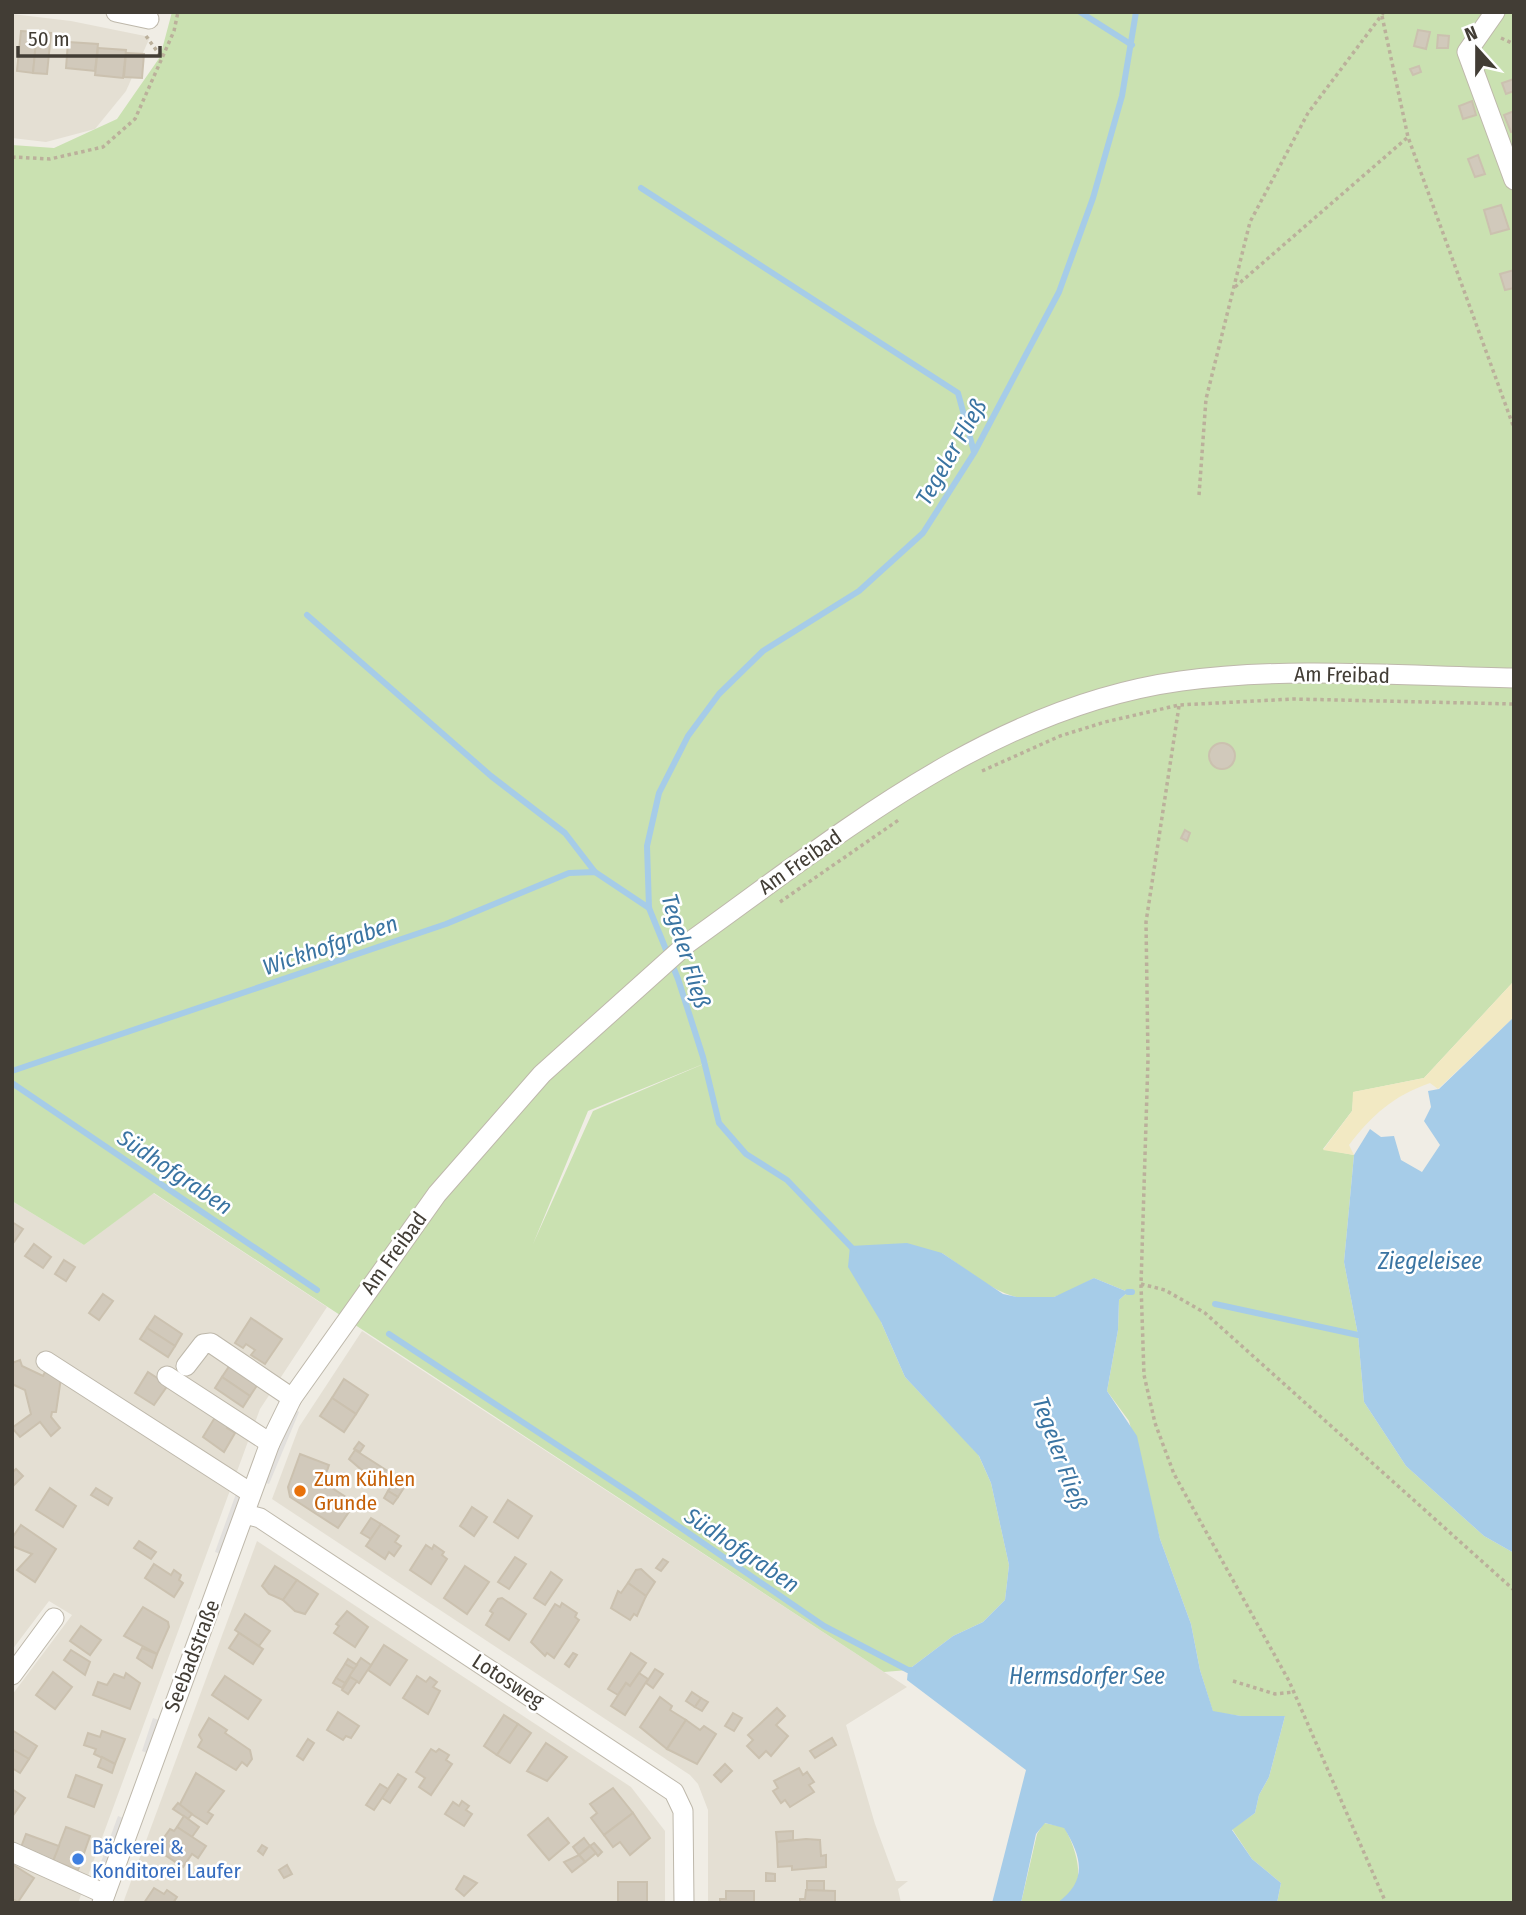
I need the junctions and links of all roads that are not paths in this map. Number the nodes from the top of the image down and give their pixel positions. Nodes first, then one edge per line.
1 (116, 12) edge
2 (1495, 12) edge
3 (147, 27) road end
4 (1514, 180) edge
5 (1514, 678) edge
6 (46, 1360) dead end
7 (186, 1366) dead end
8 (167, 1376) dead end
9 (288, 1404) junction
10 (270, 1443) junction
11 (251, 1493) junction
12 (245, 1514) junction
13 (54, 1618) dead end
14 (12, 1675) edge
15 (12, 1852) edge
16 (103, 1898) edge
17 (684, 1903) edge

1 - 3 street
2 - 4 street
5 - 9 street, Am Freibad
6 - 11 street
7 - 9 street
8 - 10 street
9 - 10 street, Seebadstraße
10 - 11 street, Seebadstraße
11 - 12 street, Seebadstraße
12 - 16 street, Seebadstraße
12 - 17 street, Lotosweg
13 - 14 street
15 - 16 street

